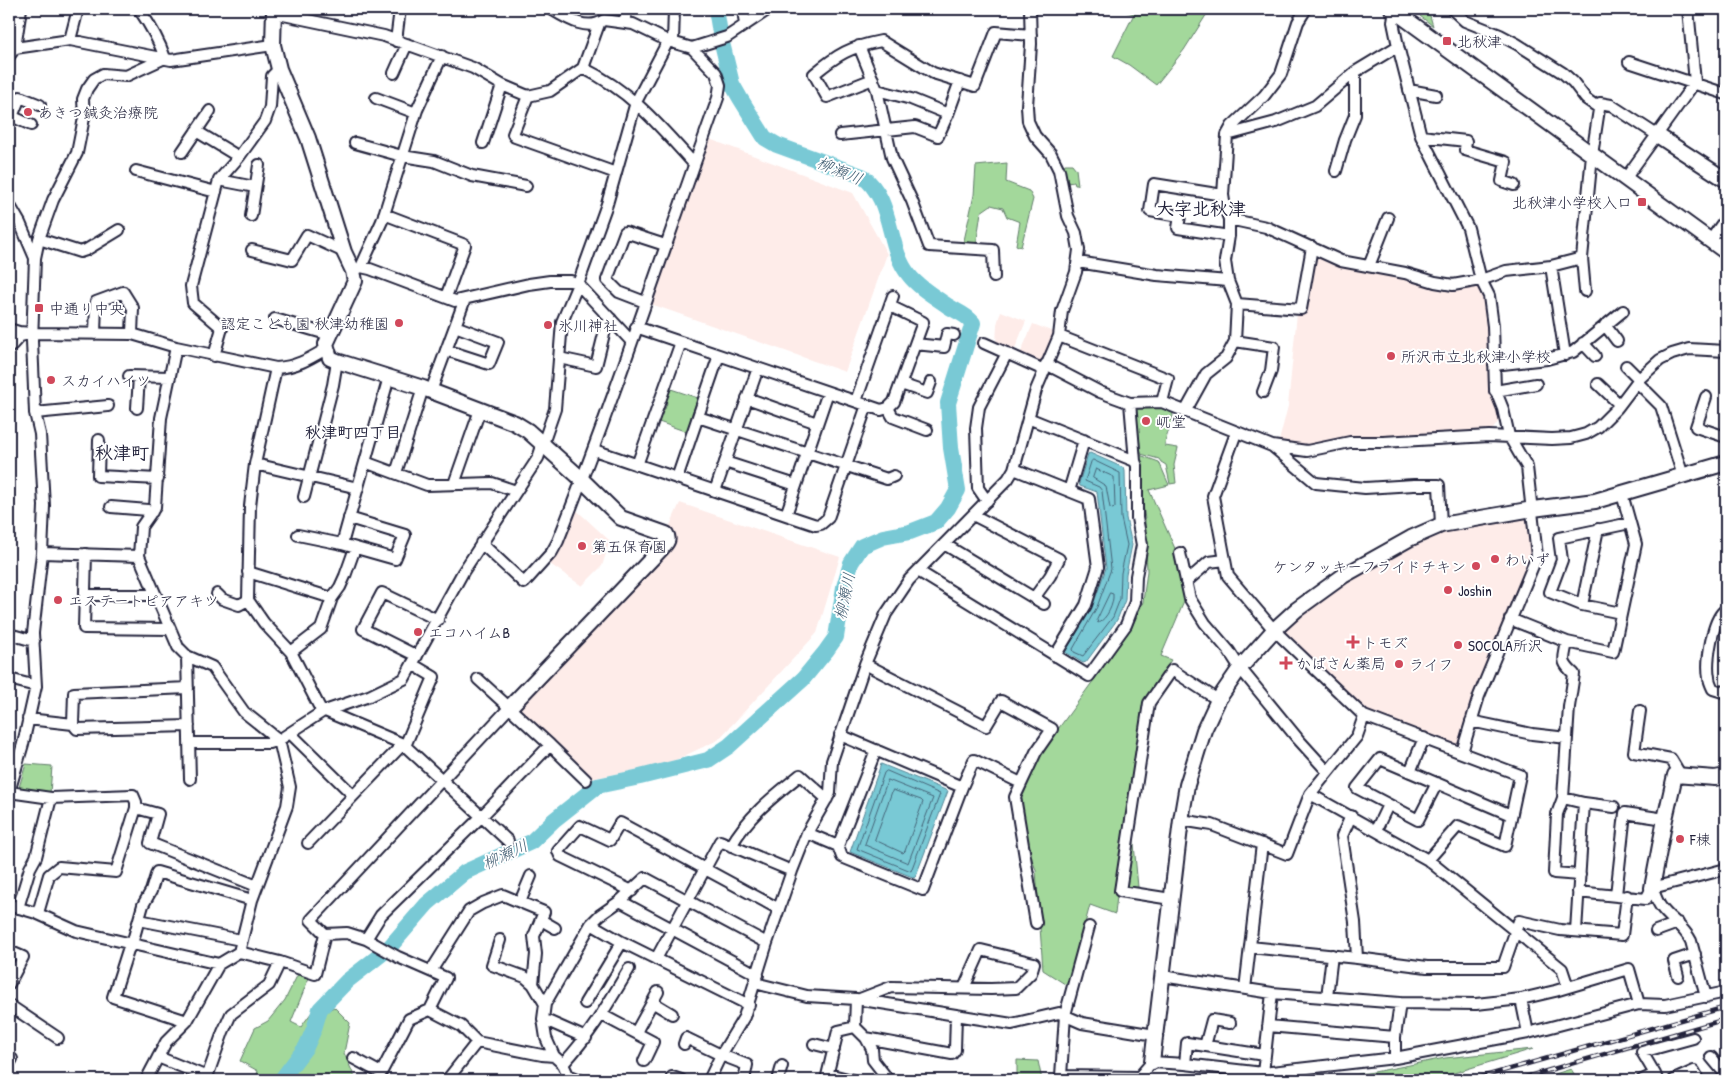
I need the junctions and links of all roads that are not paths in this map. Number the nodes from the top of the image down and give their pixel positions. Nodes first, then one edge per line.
1 (78, 9) edge
2 (139, 9) edge
3 (400, 9) edge
4 (551, 9) edge
5 (601, 9) edge
6 (627, 9) edge
7 (674, 9) edge
8 (743, 9) edge
9 (769, 9) edge
10 (1030, 9) edge
11 (1306, 9) edge
12 (1452, 9) edge
13 (1688, 9) edge
14 (1394, 10) edge
15 (274, 11) edge
16 (9, 12) edge
17 (20, 12) edge
18 (602, 22) junction
19 (624, 22) junction
20 (745, 25) junction
21 (1031, 36) junction
22 (70, 40) junction
23 (396, 41) junction
24 (670, 42) junction
25 (407, 44) junction
26 (273, 45) junction
27 (859, 46) junction
28 (1398, 46) junction
29 (692, 48) junction
30 (12, 52) edge
31 (442, 56) junction
32 (165, 58) junction
33 (1629, 62) dead end
34 (583, 68) junction
35 (279, 69) junction
36 (1355, 72) junction
37 (394, 73) dead end
38 (873, 79) junction
39 (960, 81) junction
40 (1695, 82) junction
41 (502, 85) junction
42 (878, 90) junction
43 (1409, 90) junction
44 (1726, 94) edge
45 (1436, 95) dead end
46 (528, 96) junction
47 (376, 98) dead end
48 (636, 102) junction
49 (40, 105) dead end
50 (1599, 108) junction
51 (210, 110) dead end
52 (416, 113) junction
53 (948, 114) junction
54 (10, 116) edge
55 (31, 125) dead end
56 (887, 130) junction
57 (196, 131) junction
58 (840, 135) dead end
59 (1227, 135) junction
60 (1657, 135) junction
61 (1420, 136) junction
62 (483, 142) dead end
63 (355, 143) dead end
64 (182, 152) dead end
65 (1592, 155) junction
66 (402, 156) junction
67 (240, 157) junction
68 (694, 164) junction
69 (259, 165) dead end
70 (136, 171) dead end
71 (1336, 172) dead end
72 (616, 173) junction
73 (1625, 179) junction
74 (220, 180) junction
75 (1726, 180) edge
76 (1514, 185) dead end
77 (526, 186) dead end
78 (255, 187) junction
79 (216, 192) junction
80 (1223, 194) junction
81 (9, 204) edge
82 (384, 214) junction
83 (251, 216) dead end
84 (1388, 218) dead end
85 (1726, 218) edge
86 (1229, 219) junction
87 (118, 230) dead end
88 (1229, 236) junction
89 (39, 239) junction
90 (1710, 240) junction
91 (665, 245) junction
92 (1312, 247) junction
93 (252, 250) dead end
94 (344, 252) junction
95 (1726, 252) edge
96 (35, 258) junction
97 (1582, 258) junction
98 (1078, 262) junction
99 (1369, 266) junction
100 (1551, 266) junction
101 (357, 269) junction
102 (994, 277) dead end
103 (1480, 280) junction
104 (1228, 281) junction
105 (578, 284) junction
106 (1585, 291) dead end
107 (446, 297) junction
108 (465, 299) junction
109 (645, 302) junction
110 (1237, 304) junction
111 (1623, 311) dead end
112 (275, 319) dead end
113 (611, 319) junction
114 (455, 326) junction
115 (1605, 326) junction
116 (636, 327) junction
117 (9, 329) edge
118 (32, 333) junction
119 (96, 334) junction
120 (132, 334) junction
121 (330, 335) junction
122 (954, 335) dead end
123 (1059, 336) junction
124 (1235, 340) junction
125 (631, 341) junction
126 (1617, 341) dead end
127 (680, 342) junction
128 (984, 343) dead end
129 (1583, 343) junction
130 (915, 344) junction
131 (176, 347) junction
132 (9, 348) edge
133 (326, 349) junction
134 (446, 350) junction
135 (1726, 351) edge
136 (1007, 353) junction
137 (719, 355) junction
138 (1565, 355) junction
139 (214, 356) junction
140 (1595, 356) dead end
141 (559, 358) junction
142 (337, 361) junction
143 (1494, 366) junction
144 (1626, 366) dead end
145 (1045, 367) junction
146 (276, 368) junction
147 (758, 368) junction
148 (170, 377) junction
149 (389, 377) junction
150 (1638, 380) junction
151 (931, 382) dead end
152 (901, 384) junction
153 (1536, 384) dead end
154 (1598, 384) dead end
155 (427, 390) junction
156 (1495, 391) junction
157 (828, 392) junction
158 (1263, 392) dead end
159 (1706, 397) dead end
160 (747, 398) junction
161 (1162, 402) junction
162 (861, 403) junction
163 (1130, 403) junction
164 (1619, 404) junction
165 (108, 406) dead end
166 (137, 408) dead end
167 (888, 408) junction
168 (480, 410) junction
169 (1185, 412) junction
170 (36, 413) junction
171 (698, 417) junction
172 (1028, 418) junction
173 (817, 423) junction
174 (736, 429) junction
175 (927, 430) dead end
176 (1236, 433) junction
177 (1509, 436) junction
178 (1726, 437) edge
179 (1084, 440) junction
180 (96, 444) dead end
181 (543, 445) junction
182 (1272, 446) junction
183 (594, 450) junction
184 (807, 453) junction
185 (1134, 461) junction
186 (365, 462) junction
187 (725, 462) junction
188 (1726, 463) edge
189 (255, 464) junction
190 (638, 465) junction
191 (845, 466) junction
192 (1014, 469) junction
193 (396, 473) junction
194 (894, 476) dead end
195 (1683, 476) junction
196 (310, 477) junction
197 (677, 478) junction
198 (158, 479) junction
199 (582, 480) junction
200 (454, 484) junction
201 (796, 485) junction
202 (358, 488) junction
203 (516, 491) junction
204 (715, 491) junction
205 (1069, 491) junction
206 (1622, 494) junction
207 (304, 498) dead end
208 (987, 501) junction
209 (111, 507) dead end
210 (1532, 509) junction
211 (152, 512) junction
212 (786, 515) junction
213 (973, 515) junction
214 (349, 518) junction
215 (1630, 523) junction
216 (1441, 525) junction
217 (1598, 530) junction
218 (298, 534) dead end
219 (481, 543) junction
220 (342, 544) junction
221 (944, 544) junction
222 (355, 548) junction
223 (42, 553) junction
224 (1180, 553) dead end
225 (86, 554) junction
226 (139, 556) junction
227 (1225, 560) junction
228 (918, 571) junction
229 (248, 572) junction
230 (1186, 582) junction
231 (217, 594) dead end
232 (85, 595) junction
233 (156, 595) junction
234 (332, 598) junction
235 (1034, 598) junction
236 (248, 600) junction
237 (1044, 604) dead end
238 (1582, 605) junction
239 (1725, 611) edge
240 (1621, 613) junction
241 (1510, 619) junction
242 (438, 620) junction
243 (170, 629) junction
244 (1274, 630) junction
245 (9, 634) edge
246 (34, 641) junction
247 (1567, 642) junction
248 (290, 652) junction
249 (188, 656) junction
250 (1056, 656) junction
251 (414, 660) junction
252 (865, 664) junction
253 (1240, 668) junction
254 (9, 679) edge
255 (478, 679) dead end
256 (36, 686) junction
257 (188, 688) junction
258 (1726, 693) edge
259 (1218, 700) junction
260 (509, 708) junction
261 (1640, 711) dead end
262 (324, 712) junction
263 (1364, 716) junction
264 (28, 719) junction
265 (1472, 721) junction
266 (73, 724) junction
267 (189, 726) junction
268 (290, 733) junction
269 (840, 735) junction
270 (1424, 738) junction
271 (1567, 738) junction
272 (279, 740) junction
273 (190, 743) junction
274 (404, 745) junction
275 (550, 745) junction
276 (876, 750) junction
277 (1462, 752) junction
278 (12, 771) edge
279 (1327, 771) junction
280 (1410, 772) junction
281 (1680, 774) junction
282 (1726, 776) edge
283 (190, 779) dead end
284 (442, 780) junction
285 (586, 780) dead end
286 (1021, 783) junction
287 (1437, 783) junction
288 (962, 787) junction
289 (9, 792) edge
290 (1310, 794) junction
291 (353, 795) junction
292 (51, 798) junction
293 (1563, 798) junction
294 (827, 799) junction
295 (1584, 803) junction
296 (1388, 805) junction
297 (1614, 807) dead end
298 (136, 808) junction
299 (1511, 815) junction
300 (1351, 816) junction
301 (481, 817) junction
302 (1665, 818) junction
303 (1180, 820) junction
304 (1376, 830) junction
305 (807, 833) junction
306 (508, 841) dead end
307 (308, 844) dead end
308 (1262, 844) junction
309 (730, 846) junction
310 (838, 846) junction
311 (1428, 860) junction
312 (1726, 868) edge
313 (704, 869) junction
314 (792, 871) junction
315 (1580, 875) junction
316 (530, 876) dead end
317 (258, 886) junction
318 (1652, 888) junction
319 (632, 891) junction
320 (1578, 892) junction
321 (1622, 896) junction
322 (1171, 899) junction
323 (252, 900) junction
324 (688, 900) junction
325 (620, 901) junction
326 (520, 902) junction
327 (13, 906) edge
328 (779, 909) junction
329 (38, 913) junction
330 (139, 920) junction
331 (541, 920) junction
332 (1036, 923) dead end
333 (1678, 923) junction
334 (591, 924) junction
335 (1089, 927) dead end
336 (555, 928) dead end
337 (672, 929) junction
338 (1576, 931) junction
339 (1656, 931) dead end
340 (1515, 932) junction
341 (325, 934) junction
342 (241, 940) junction
343 (500, 940) dead end
344 (371, 941) junction
345 (622, 942) junction
346 (767, 943) junction
347 (132, 944) junction
348 (1250, 947) junction
349 (9, 951) edge
350 (239, 952) junction
351 (1695, 954) junction
352 (1332, 955) junction
353 (1357, 958) junction
354 (656, 959) junction
355 (280, 962) junction
356 (219, 964) junction
357 (629, 969) dead end
358 (431, 971) junction
359 (1162, 976) junction
360 (1678, 976) dead end
361 (757, 979) junction
362 (9, 984) edge
363 (533, 984) junction
364 (1568, 987) junction
365 (964, 988) junction
366 (1245, 989) junction
367 (658, 992) dead end
368 (1726, 992) edge
369 (1272, 993) junction
370 (1327, 997) junction
371 (1706, 997) junction
372 (858, 999) junction
373 (1521, 999) junction
374 (652, 1002) junction
375 (586, 1003) dead end
376 (1400, 1003) junction
377 (545, 1004) junction
378 (1639, 1004) junction
379 (9, 1005) edge
380 (749, 1006) junction
381 (430, 1010) junction
382 (672, 1014) dead end
383 (602, 1015) junction
384 (956, 1015) junction
385 (1065, 1015) junction
386 (543, 1019) junction
387 (187, 1021) junction
388 (1230, 1023) dead end
389 (1268, 1026) junction
390 (856, 1027) junction
391 (636, 1032) junction
392 (1528, 1033) junction
393 (1155, 1035) junction
394 (1395, 1037) junction
395 (58, 1038) dead end
396 (586, 1038) junction
397 (866, 1038) junction
398 (1693, 1038) dead end
399 (477, 1042) junction
400 (684, 1044) dead end
401 (814, 1044) dead end
402 (1205, 1046) junction
403 (834, 1048) junction
404 (721, 1055) junction
405 (1264, 1055) junction
406 (554, 1056) junction
407 (9, 1057) edge
408 (158, 1057) junction
409 (1711, 1057) dead end
410 (353, 1058) dead end
411 (1396, 1058) junction
412 (644, 1061) dead end
413 (1152, 1062) junction
414 (9, 1064) edge
415 (563, 1064) junction
416 (1185, 1064) junction
417 (782, 1066) dead end
418 (1263, 1073) junction
419 (1726, 1075) edge
420 (568, 1077) edge
421 (827, 1077) edge
422 (1656, 1077) edge
423 (207, 1079) edge
424 (146, 1080) edge
425 (447, 1080) edge
426 (580, 1080) edge
427 (709, 1080) edge
428 (744, 1080) edge
429 (778, 1080) edge
430 (852, 1080) edge
431 (886, 1080) edge
432 (1642, 1080) edge
433 (1674, 1080) edge
434 (1699, 1080) edge

1 - 22 street
2 - 32 street
3 - 23 street
4 - 18 street
5 - 18 street
6 - 19 street
7 - 24 street
8 - 20 street
9 - 20 street
10 - 21 street
11 - 59 street
12 - 50 street
13 - 40 street
14 - 28 street
14 - 65 street
15 - 23 street
15 - 26 street
16 - 17 street
17 - 30 street
18 - 19 street
18 - 34 street
19 - 24 street
20 - 29 street
21 - 39 street
21 - 98 street
22 - 30 street
22 - 32 street
23 - 25 street
24 - 29 street
24 - 48 street
25 - 31 street
25 - 37 street
26 - 32 street
26 - 35 street
27 - 38 street
27 - 38 street
27 - 39 street
28 - 36 street
28 - 43 street
29 - 68 street
31 - 41 street
31 - 52 street
32 - 89 street
33 - 40 street
34 - 46 street
34 - 48 street
35 - 67 street
35 - 94 street
36 - 59 street
36 - 71 street
38 - 42 street
39 - 53 street
40 - 44 street
40 - 60 street
41 - 46 street
41 - 62 street
42 - 53 street
42 - 56 street
43 - 45 street
43 - 61 street
46 - 72 street
47 - 52 street
48 - 68 street
48 - 72 street
49 - 54 street
50 - 60 street
50 - 65 street
51 - 57 street
52 - 66 street
53 - 56 street
54 - 55 street
56 - 58 street
56 - 102 street
57 - 64 street
57 - 67 street
59 - 80 street
60 - 73 street
60 - 75 street
61 - 76 street
61 - 103 street
63 - 66 street
65 - 73 street
65 - 97 street
66 - 77 street
66 - 82 street
67 - 74 street
68 - 91 street
69 - 78 street
70 - 79 street
72 - 105 street
73 - 90 street
74 - 78 street
74 - 79 street
78 - 83 street
79 - 139 street
80 - 86 street
80 - 88 street
81 - 96 street
82 - 101 street
82 - 107 street
84 - 99 street
85 - 90 street
86 - 88 street
86 - 92 street
87 - 89 street
88 - 104 street
89 - 96 street
90 - 95 street
91 - 109 street
91 - 109 street
92 - 99 street
92 - 110 street
93 - 94 street
94 - 101 street
96 - 118 street
97 - 100 street
97 - 106 street
98 - 104 street
98 - 123 street
99 - 103 street
100 - 103 street
100 - 138 street
101 - 107 street
101 - 121 street
103 - 143 street
104 - 110 street
105 - 108 street
105 - 113 street
105 - 141 street
107 - 108 street
108 - 114 street
109 - 116 street
110 - 124 street
111 - 115 street
112 - 121 street
113 - 125 street
113 - 141 street
114 - 134 street
114 - 134 street
115 - 126 street
115 - 129 street
116 - 125 street
116 - 127 street
117 - 118 street
118 - 119 street
118 - 132 street
118 - 170 street
119 - 120 street
119 - 120 street
120 - 131 street
121 - 133 street
122 - 130 street
123 - 145 street
123 - 161 street
124 - 158 street
124 - 169 street
125 - 183 street
127 - 137 street
127 - 190 street
128 - 136 street
129 - 138 street
129 - 140 street
130 - 152 street
130 - 162 street
131 - 139 street
131 - 148 street
133 - 142 street
133 - 146 street
134 - 155 street
135 - 150 street
136 - 145 street
136 - 208 street
137 - 147 street
137 - 171 street
138 - 143 street
139 - 146 street
141 - 181 street
142 - 149 street
142 - 196 street
143 - 156 street
144 - 150 street
145 - 163 street
145 - 172 street
146 - 189 street
147 - 157 street
147 - 160 street
148 - 166 street
148 - 198 street
149 - 155 street
149 - 186 street
150 - 164 street
150 - 195 street
151 - 152 street
152 - 167 street
153 - 156 street
154 - 164 street
155 - 168 street
155 - 193 street
156 - 177 street
157 - 162 street
157 - 173 street
159 - 178 street
160 - 173 street
160 - 174 street
161 - 163 street
161 - 169 street
162 - 167 street
162 - 191 street
163 - 185 street
164 - 177 street
165 - 170 street
167 - 175 street
168 - 181 street
168 - 200 street
169 - 176 street
170 - 223 street
171 - 174 street
171 - 197 street
172 - 179 street
172 - 192 street
173 - 184 street
174 - 184 street
174 - 187 street
176 - 182 street
176 - 227 street
177 - 182 street
177 - 210 street
179 - 185 street
179 - 205 street
180 - 198 street
181 - 199 street
181 - 203 street
182 - 216 street
183 - 190 street
183 - 199 street
184 - 191 street
184 - 201 street
185 - 250 street
186 - 193 street
186 - 202 street
187 - 201 street
187 - 204 street
188 - 195 street
189 - 196 street
189 - 229 street
190 - 197 street
191 - 194 street
191 - 212 street
192 - 205 street
192 - 208 street
193 - 200 street
195 - 206 street
196 - 202 street
196 - 207 street
197 - 204 street
198 - 211 street
199 - 219 street
199 - 260 street
200 - 203 street
201 - 212 street
202 - 214 street
203 - 219 street
204 - 212 street
205 - 250 street
206 - 210 street
206 - 215 street
208 - 213 street
209 - 211 street
210 - 216 street
210 - 241 street
211 - 226 street
213 - 221 street
213 - 235 street
214 - 220 street
214 - 222 street
215 - 217 street
215 - 240 street
216 - 244 street
217 - 238 street
217 - 238 street
218 - 220 street
219 - 242 street
220 - 222 street
221 - 228 street
221 - 235 street
222 - 234 street
223 - 225 street
223 - 246 street
224 - 230 street
225 - 226 street
225 - 232 street
226 - 233 street
227 - 230 street
227 - 244 street
228 - 250 street
228 - 252 street
229 - 234 street
229 - 236 street
230 - 253 street
231 - 236 street
232 - 233 street
232 - 243 street
233 - 243 street
234 - 248 street
235 - 237 street
236 - 248 street
238 - 240 street
239 - 258 street
240 - 247 street
241 - 247 street
241 - 265 street
242 - 251 street
242 - 251 street
243 - 249 street
244 - 253 street
244 - 263 street
245 - 246 street
246 - 256 street
247 - 271 street
248 - 262 street
249 - 257 street
249 - 272 street
251 - 262 street
251 - 274 street
252 - 269 street
252 - 286 street
253 - 259 street
253 - 279 street
254 - 256 street
255 - 260 street
256 - 264 street
257 - 266 street
257 - 267 street
259 - 303 street
259 - 322 street
260 - 275 street
260 - 284 street
261 - 281 street
262 - 268 street
262 - 274 street
263 - 270 street
263 - 279 street
264 - 266 street
264 - 278 street
265 - 271 street
265 - 277 street
266 - 267 street
267 - 273 street
268 - 272 street
268 - 291 street
269 - 276 street
269 - 294 street
270 - 277 street
270 - 280 street
271 - 293 street
272 - 273 street
272 - 317 street
273 - 283 street
274 - 284 street
274 - 291 street
275 - 285 street
275 - 301 street
276 - 288 street
276 - 310 street
277 - 299 street
278 - 289 street
279 - 290 street
280 - 287 street
280 - 296 street
281 - 282 street
281 - 302 street
284 - 301 street
284 - 341 street
286 - 288 street
286 - 332 street
287 - 296 street
287 - 299 street
288 - 310 street
289 - 292 street
290 - 300 street
290 - 308 street
291 - 307 street
292 - 298 street
292 - 327 street
293 - 295 street
293 - 315 street
294 - 305 street
294 - 309 street
295 - 297 street
295 - 315 street
296 - 304 street
298 - 317 street
298 - 329 street
299 - 311 street
300 - 304 street
300 - 353 street
301 - 306 street
301 - 344 street
302 - 318 street
302 - 321 street
303 - 308 street
303 - 322 street
304 - 311 street
305 - 310 street
305 - 314 street
308 - 348 street
309 - 313 street
309 - 314 street
311 - 340 street
312 - 318 street
313 - 319 street
313 - 324 street
313 - 328 street
314 - 328 street
315 - 320 street
316 - 326 street
317 - 323 street
318 - 321 street
318 - 333 street
319 - 324 street
319 - 325 street
320 - 321 street
320 - 338 street
321 - 338 street
322 - 359 street
323 - 330 street
323 - 342 street
324 - 337 street
324 - 346 street
325 - 334 street
325 - 337 street
326 - 331 street
326 - 358 street
327 - 329 street
328 - 346 street
329 - 347 street
330 - 342 street
330 - 347 street
331 - 336 street
331 - 363 street
333 - 339 street
333 - 351 street
334 - 345 street
334 - 377 street
335 - 385 street
337 - 354 street
337 - 361 street
338 - 340 street
340 - 353 street
340 - 364 street
341 - 344 street
341 - 355 street
342 - 350 street
343 - 363 street
344 - 358 street
345 - 354 street
345 - 375 street
346 - 361 street
347 - 356 street
347 - 387 street
348 - 352 street
348 - 366 street
349 - 362 street
350 - 355 street
350 - 356 street
351 - 360 street
351 - 371 street
352 - 353 street
352 - 370 street
354 - 380 street
355 - 423 street
356 - 387 street
357 - 383 street
358 - 381 street
359 - 366 street
359 - 393 street
361 - 372 street
361 - 380 street
363 - 377 street
364 - 373 street
364 - 378 street
365 - 365 street
365 - 372 street
366 - 369 street
367 - 374 street
368 - 371 street
369 - 370 street
369 - 389 street
370 - 376 street
371 - 378 street
372 - 384 street
372 - 390 street
373 - 376 street
373 - 392 street
374 - 382 street
374 - 391 street
376 - 394 street
377 - 386 street
378 - 392 street
379 - 395 street
380 - 404 street
381 - 399 street
381 - 410 street
383 - 391 street
383 - 396 street
384 - 385 street
384 - 397 street
385 - 393 street
385 - 413 street
386 - 396 street
386 - 406 street
387 - 408 street
388 - 402 street
389 - 394 street
389 - 405 street
390 - 397 street
390 - 403 street
391 - 412 street
392 - 411 street
393 - 413 street
394 - 411 street
396 - 415 street
397 - 431 street
398 - 422 street
399 - 406 street
399 - 425 street
400 - 404 street
401 - 403 street
402 - 405 street
402 - 416 street
403 - 421 street
404 - 427 street
404 - 428 street
405 - 418 street
406 - 415 street
407 - 414 street
408 - 423 street
408 - 424 street
409 - 419 street
411 - 418 street
413 - 416 street
415 - 420 street
416 - 418 street
417 - 429 street
420 - 426 street
421 - 430 street
422 - 432 street
433 - 434 street

